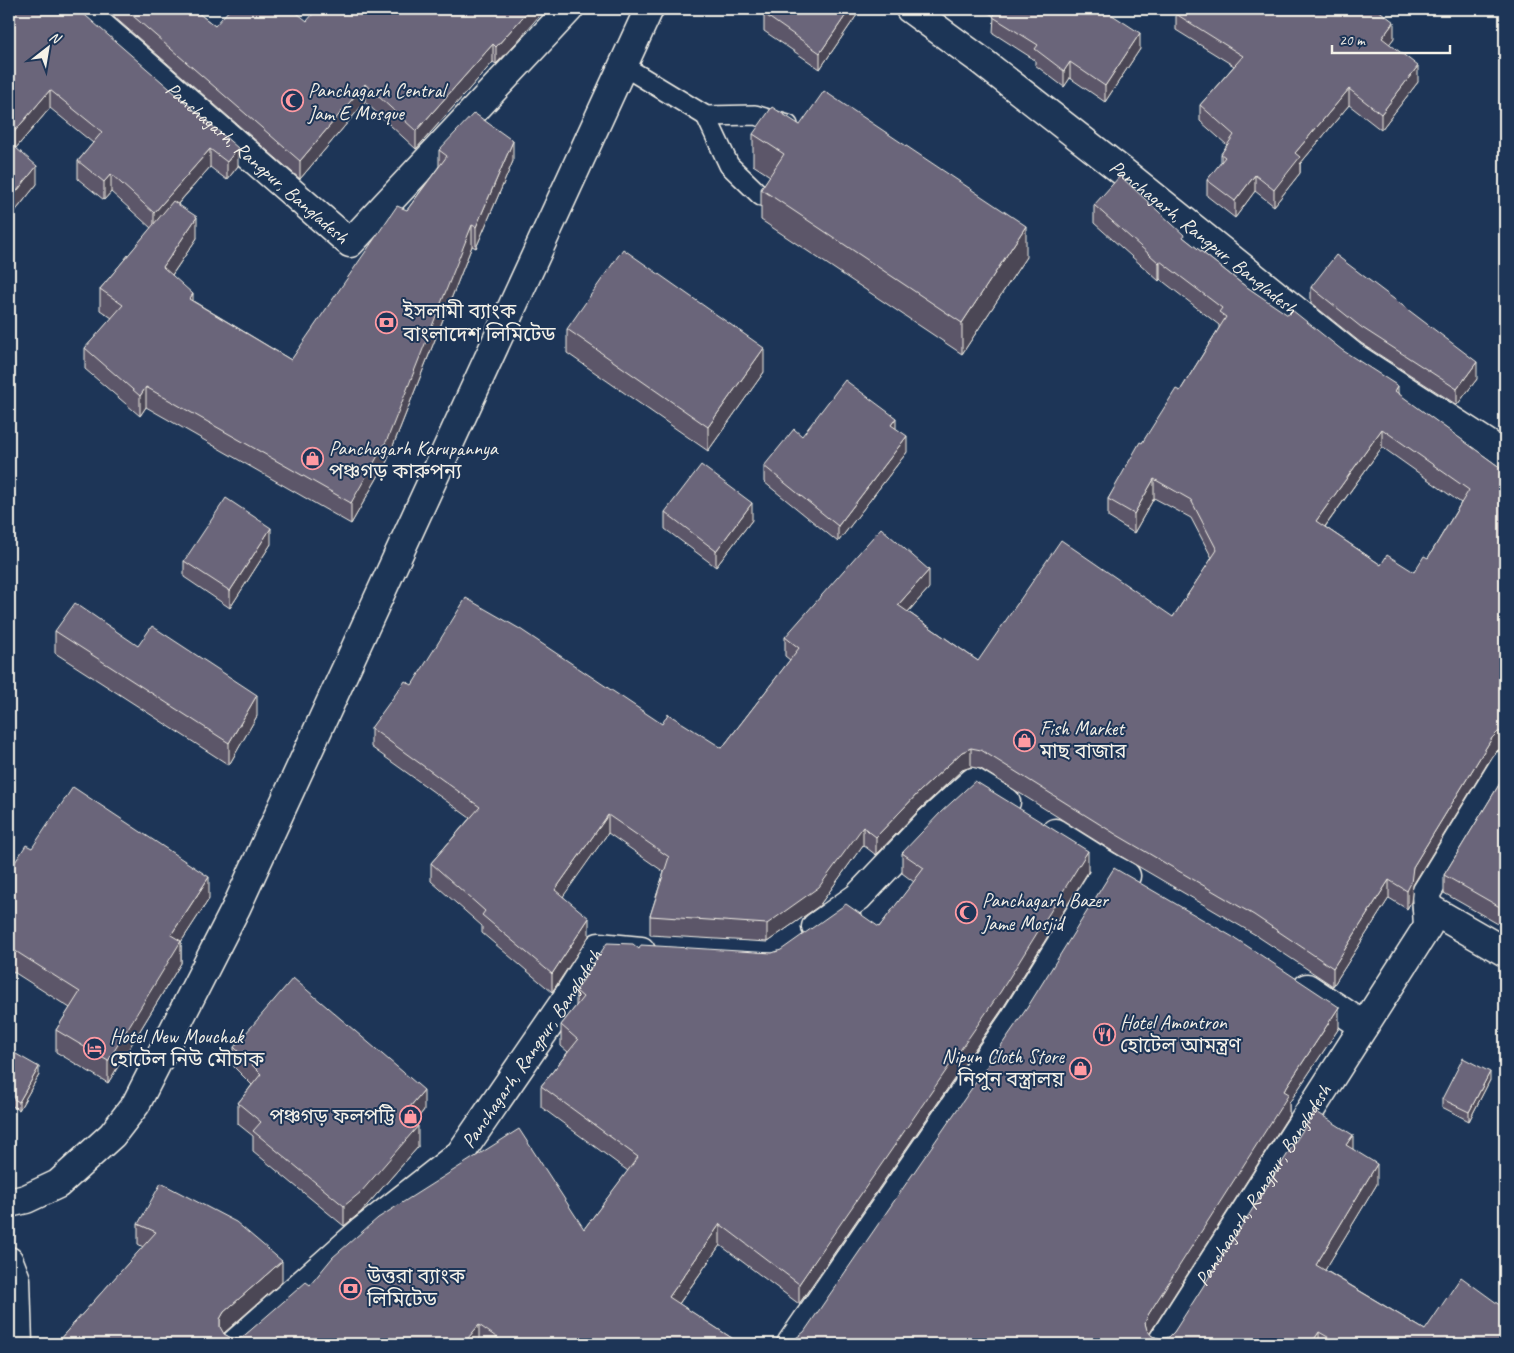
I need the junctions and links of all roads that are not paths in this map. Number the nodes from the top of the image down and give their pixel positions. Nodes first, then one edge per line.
1 (81, 9) edge
2 (569, 9) edge
3 (648, 9) edge
4 (910, 9) edge
5 (622, 65) junction
6 (706, 116) junction
7 (803, 130) edge
8 (761, 196) dead end
9 (1505, 455) edge
10 (1505, 764) edge
11 (1109, 866) junction
12 (1150, 890) edge
13 (1427, 907) junction
14 (796, 941) edge
15 (1505, 952) edge
16 (668, 953) edge
17 (1285, 974) edge
18 (1364, 1026) junction
19 (9, 1203) edge
20 (9, 1261) edge
21 (18, 1344) edge
22 (235, 1344) edge
23 (791, 1344) edge
24 (1161, 1344) edge

1 - 2 main road, Panchagarh, Rangpur, Bangladesh
3 - 5 main road
4 - 9 main road, Panchagarh, Rangpur, Bangladesh
5 - 6 lane
5 - 19 main road
6 - 7 lane
6 - 8 lane
10 - 13 main road, Panchagarh, Rangpur, Bangladesh
11 - 12 main road
11 - 14 main road
11 - 23 main road
13 - 15 main road
13 - 18 main road, Panchagarh, Rangpur, Bangladesh
16 - 22 main road, Panchagarh, Rangpur, Bangladesh
17 - 18 main road
18 - 24 main road, Panchagarh, Rangpur, Bangladesh
20 - 21 main road

